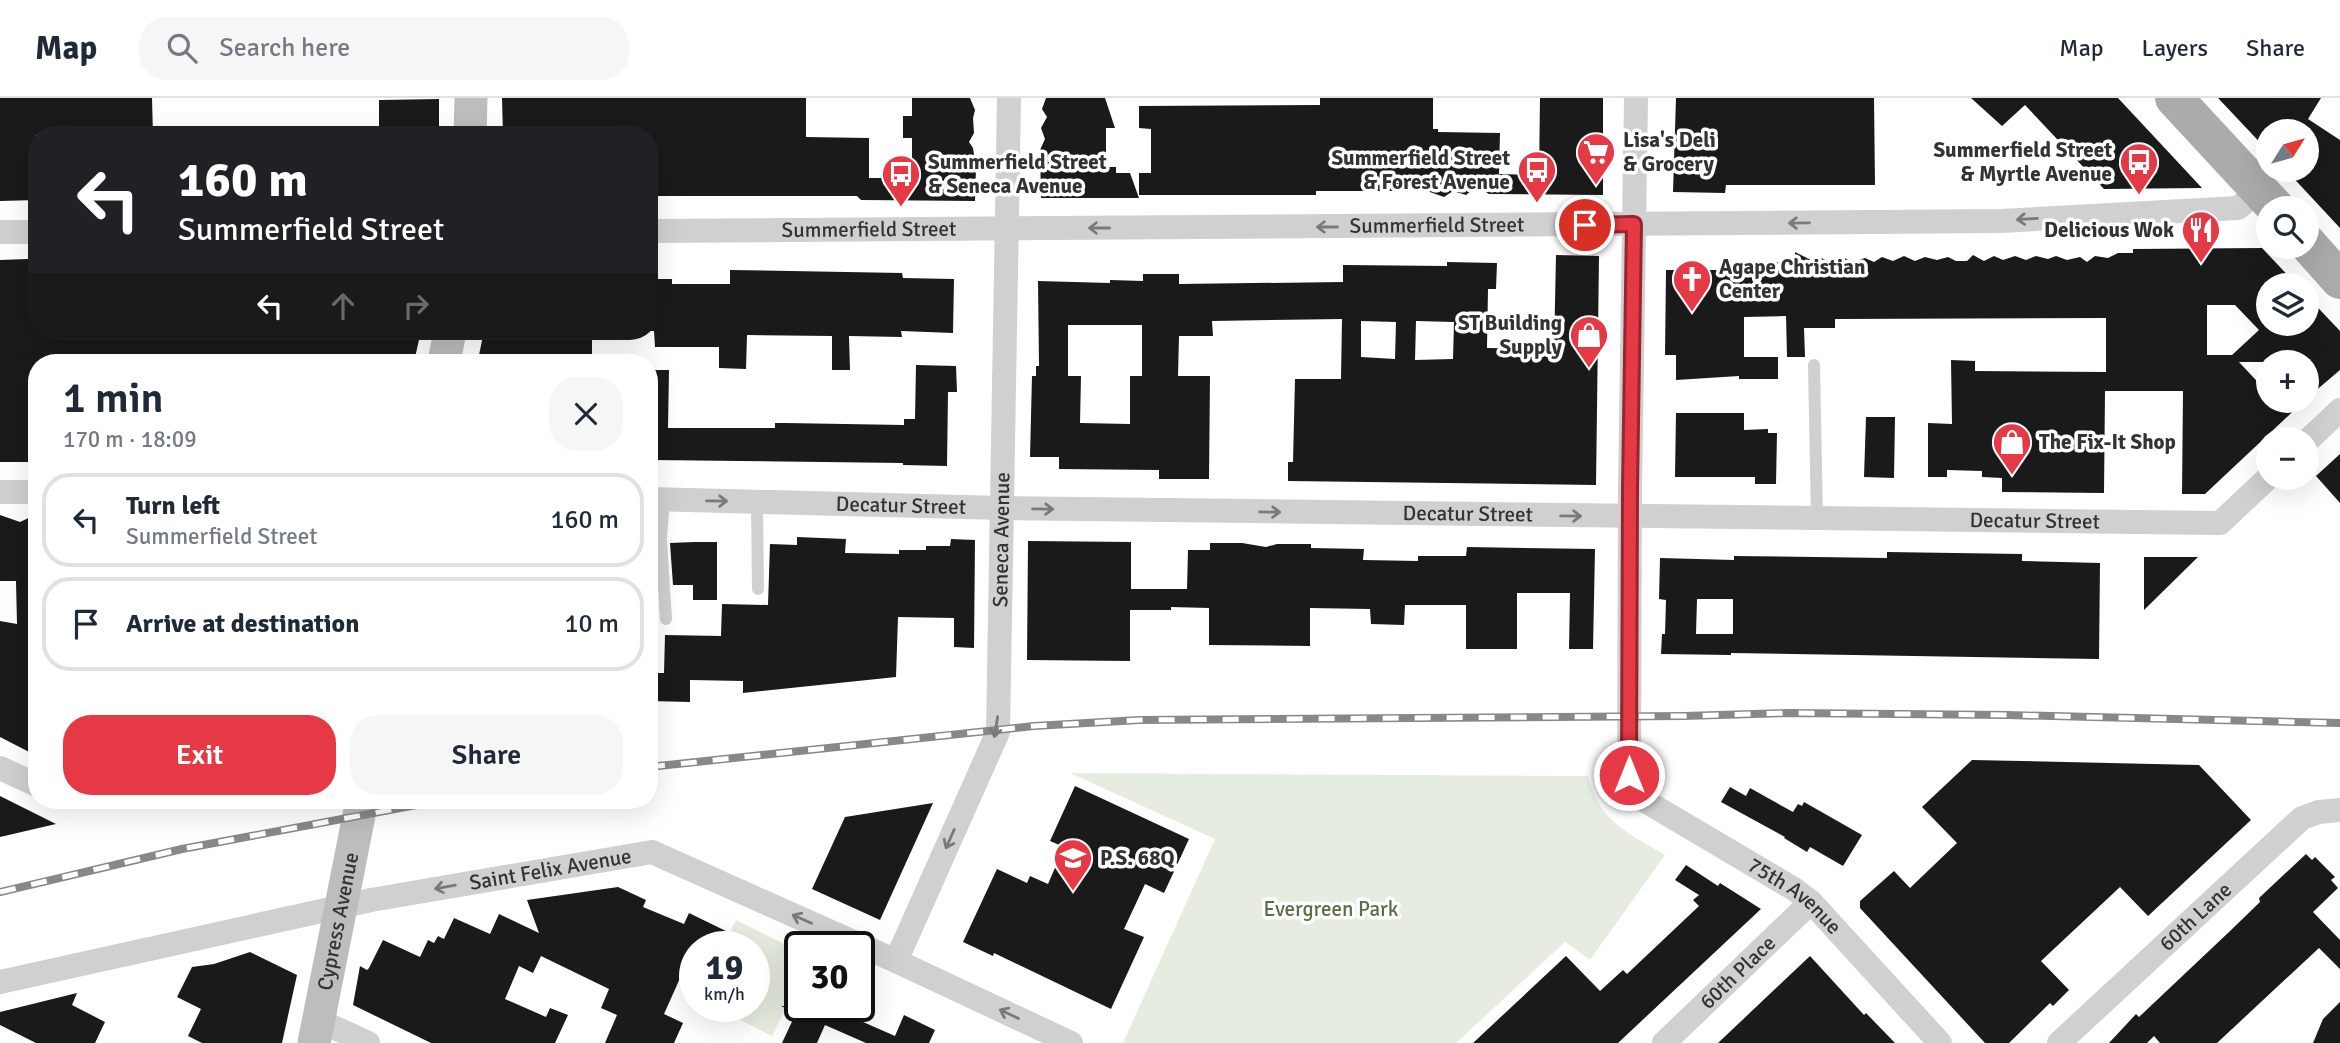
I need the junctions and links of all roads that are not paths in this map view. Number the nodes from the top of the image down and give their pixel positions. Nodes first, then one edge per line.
1 (471, 98) edge
2 (1009, 98) edge
3 (1636, 98) edge
4 (2174, 98) edge
5 (470, 126) edge
6 (2265, 196) edge
7 (2256, 203) edge
8 (1634, 224) junction
9 (1007, 229) junction
10 (658, 230) edge
11 (0, 232) edge
12 (28, 232) edge
13 (2319, 257) edge
14 (2340, 280) edge
15 (1814, 365) dead end
16 (2340, 410) edge
17 (2319, 430) edge
18 (2256, 489) edge
19 (0, 492) edge
20 (28, 492) edge
21 (658, 499) edge
22 (757, 502) junction
23 (1003, 508) junction
24 (658, 509) edge
25 (1630, 517) junction
26 (1817, 519) junction
27 (758, 589) dead end
28 (666, 619) dead end
29 (0, 768) edge
30 (28, 781) edge
31 (360, 809) edge
32 (2340, 810) edge
33 (1811, 902) junction
34 (342, 906) junction
35 (896, 961) junction
36 (0, 982) edge
37 (316, 1031) edge
38 (368, 1043) edge
39 (1071, 1043) edge
40 (1664, 1043) edge
41 (1940, 1043) edge
42 (2059, 1043) edge

1 - 5 main road
2 - 9 street, Seneca Avenue
3 - 8 street
4 - 6 main road
7 -> 8 street, Summerfield Street
8 -> 9 street, Summerfield Street
8 - 25 street
9 - 10 street, Summerfield Street
9 - 23 street, Seneca Avenue
11 - 12 street
13 - 14 main road
15 - 26 lane
16 - 17 street
18 - 26 street, Decatur Street
19 - 20 street
21 -> 22 street, Decatur Street
22 - 23 street, Decatur Street
22 - 27 lane
23 -> 25 street, Decatur Street
23 -> 35 street, Seneca Avenue
24 - 28 lane
25 - 26 street, Decatur Street
25 - 33 street, 75th Avenue
29 - 30 street
31 - 34 main road, Cypress Avenue
32 - 42 street, 60th Lane
33 - 40 street, 60th Place
33 - 41 street, 75th Avenue
35 -> 34 street, Saint Felix Avenue
34 - 36 street, Saint Felix Avenue
34 - 37 main road, Cypress Avenue
39 -> 35 street, Saint Felix Avenue
37 - 38 street

